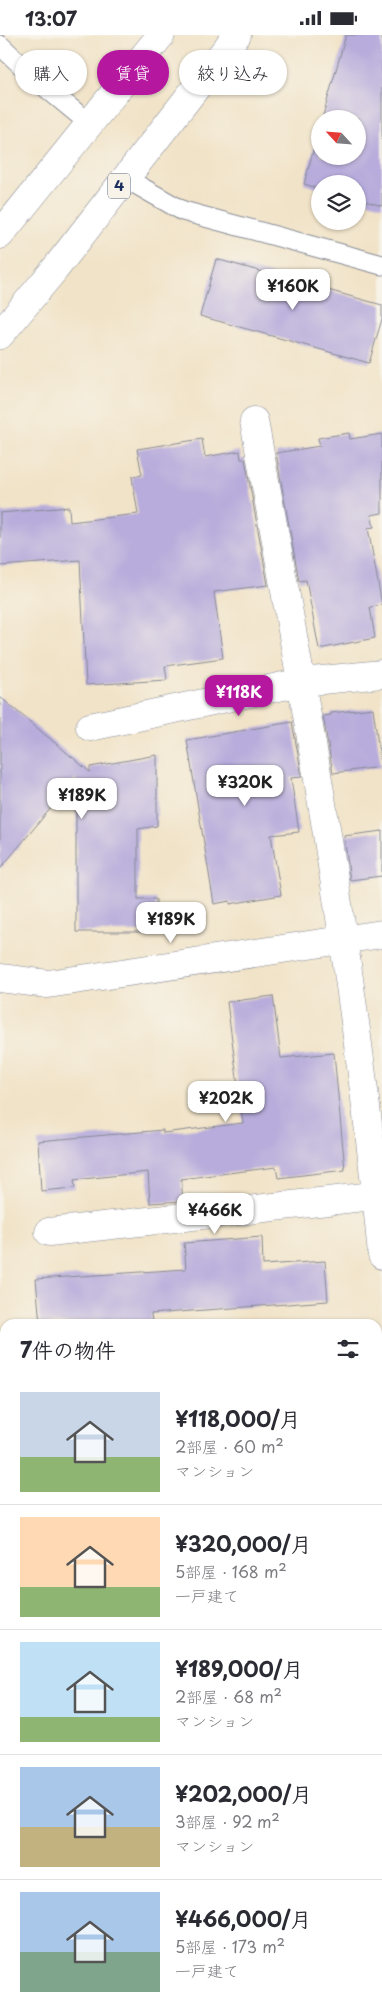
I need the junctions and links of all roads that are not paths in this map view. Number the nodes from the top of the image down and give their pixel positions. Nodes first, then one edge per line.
1 (161, 35) edge
2 (237, 35) edge
3 (0, 45) edge
4 (90, 124) junction
5 (125, 178) junction
6 (0, 235) edge
7 (382, 265) edge
8 (0, 335) edge
9 (254, 421) dead end
10 (382, 674) edge
11 (302, 682) junction
12 (90, 727) dead end
13 (382, 934) edge
14 (343, 939) junction
15 (0, 977) edge
16 (379, 1195) edge
17 (49, 1232) dead end
18 (382, 1255) edge

1 - 4 main road
2 - 5 main road, 4
3 - 4 lane
4 - 6 main road
5 - 7 lane
5 - 8 main road, 4
9 - 11 main road
10 - 11 main road
11 - 12 main road
11 - 14 main road
13 - 14 main road
14 - 15 main road
14 - 16 main road
16 - 17 main road
16 - 18 main road

